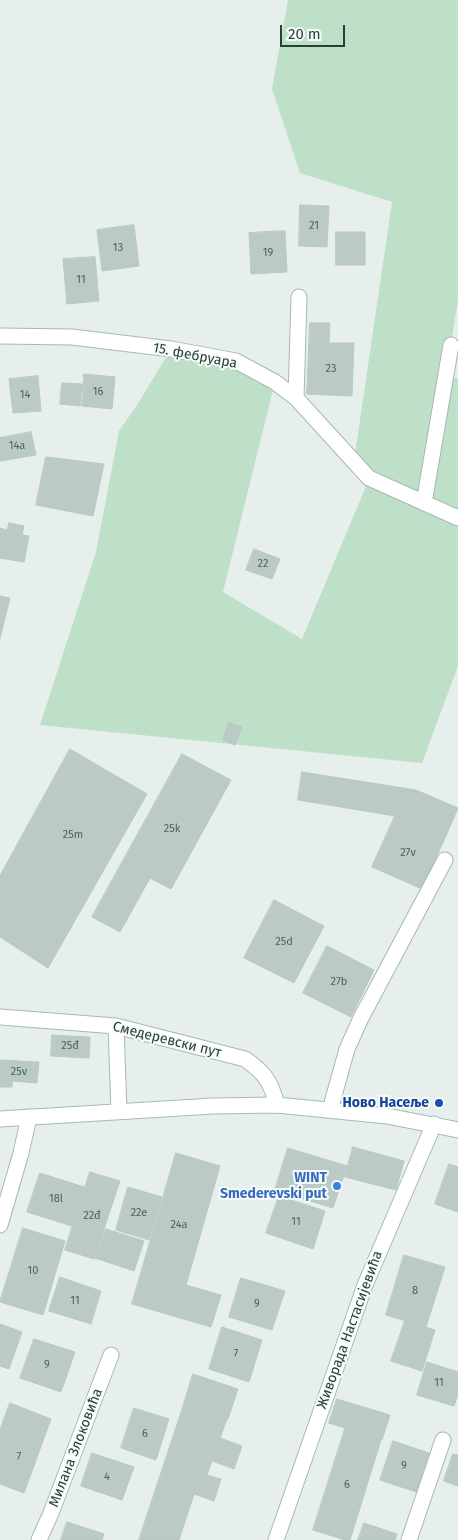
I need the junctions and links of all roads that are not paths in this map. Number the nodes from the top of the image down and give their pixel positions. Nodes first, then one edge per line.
1 (299, 297) dead end
2 (0, 336) edge
3 (451, 345) dead end
4 (296, 398) junction
5 (424, 503) junction
6 (458, 518) edge
7 (445, 860) dead end
8 (0, 1017) edge
9 (116, 1026) junction
10 (277, 1105) junction
11 (330, 1110) junction
12 (118, 1111) junction
13 (29, 1117) junction
14 (0, 1119) edge
15 (434, 1124) junction
16 (458, 1130) edge
17 (0, 1225) edge
18 (111, 1355) dead end
19 (443, 1440) dead end
20 (39, 1540) edge
21 (276, 1540) edge
22 (409, 1540) edge

1 - 4 street
2 - 4 street, 15. фебруара
3 - 5 street
4 - 5 street, 15. фебруара
5 - 6 street, 15. фебруара
7 - 11 street
8 - 9 street, Смедеревски пут
9 - 10 street, Смедеревски пут
9 - 12 street
10 - 11 street
10 - 12 street
11 - 15 street
12 - 13 street
13 - 14 street
13 - 17 street
15 - 16 street
15 - 21 street, Живорада Настасијевића
18 - 20 street, Милана Злоковића
19 - 22 street

